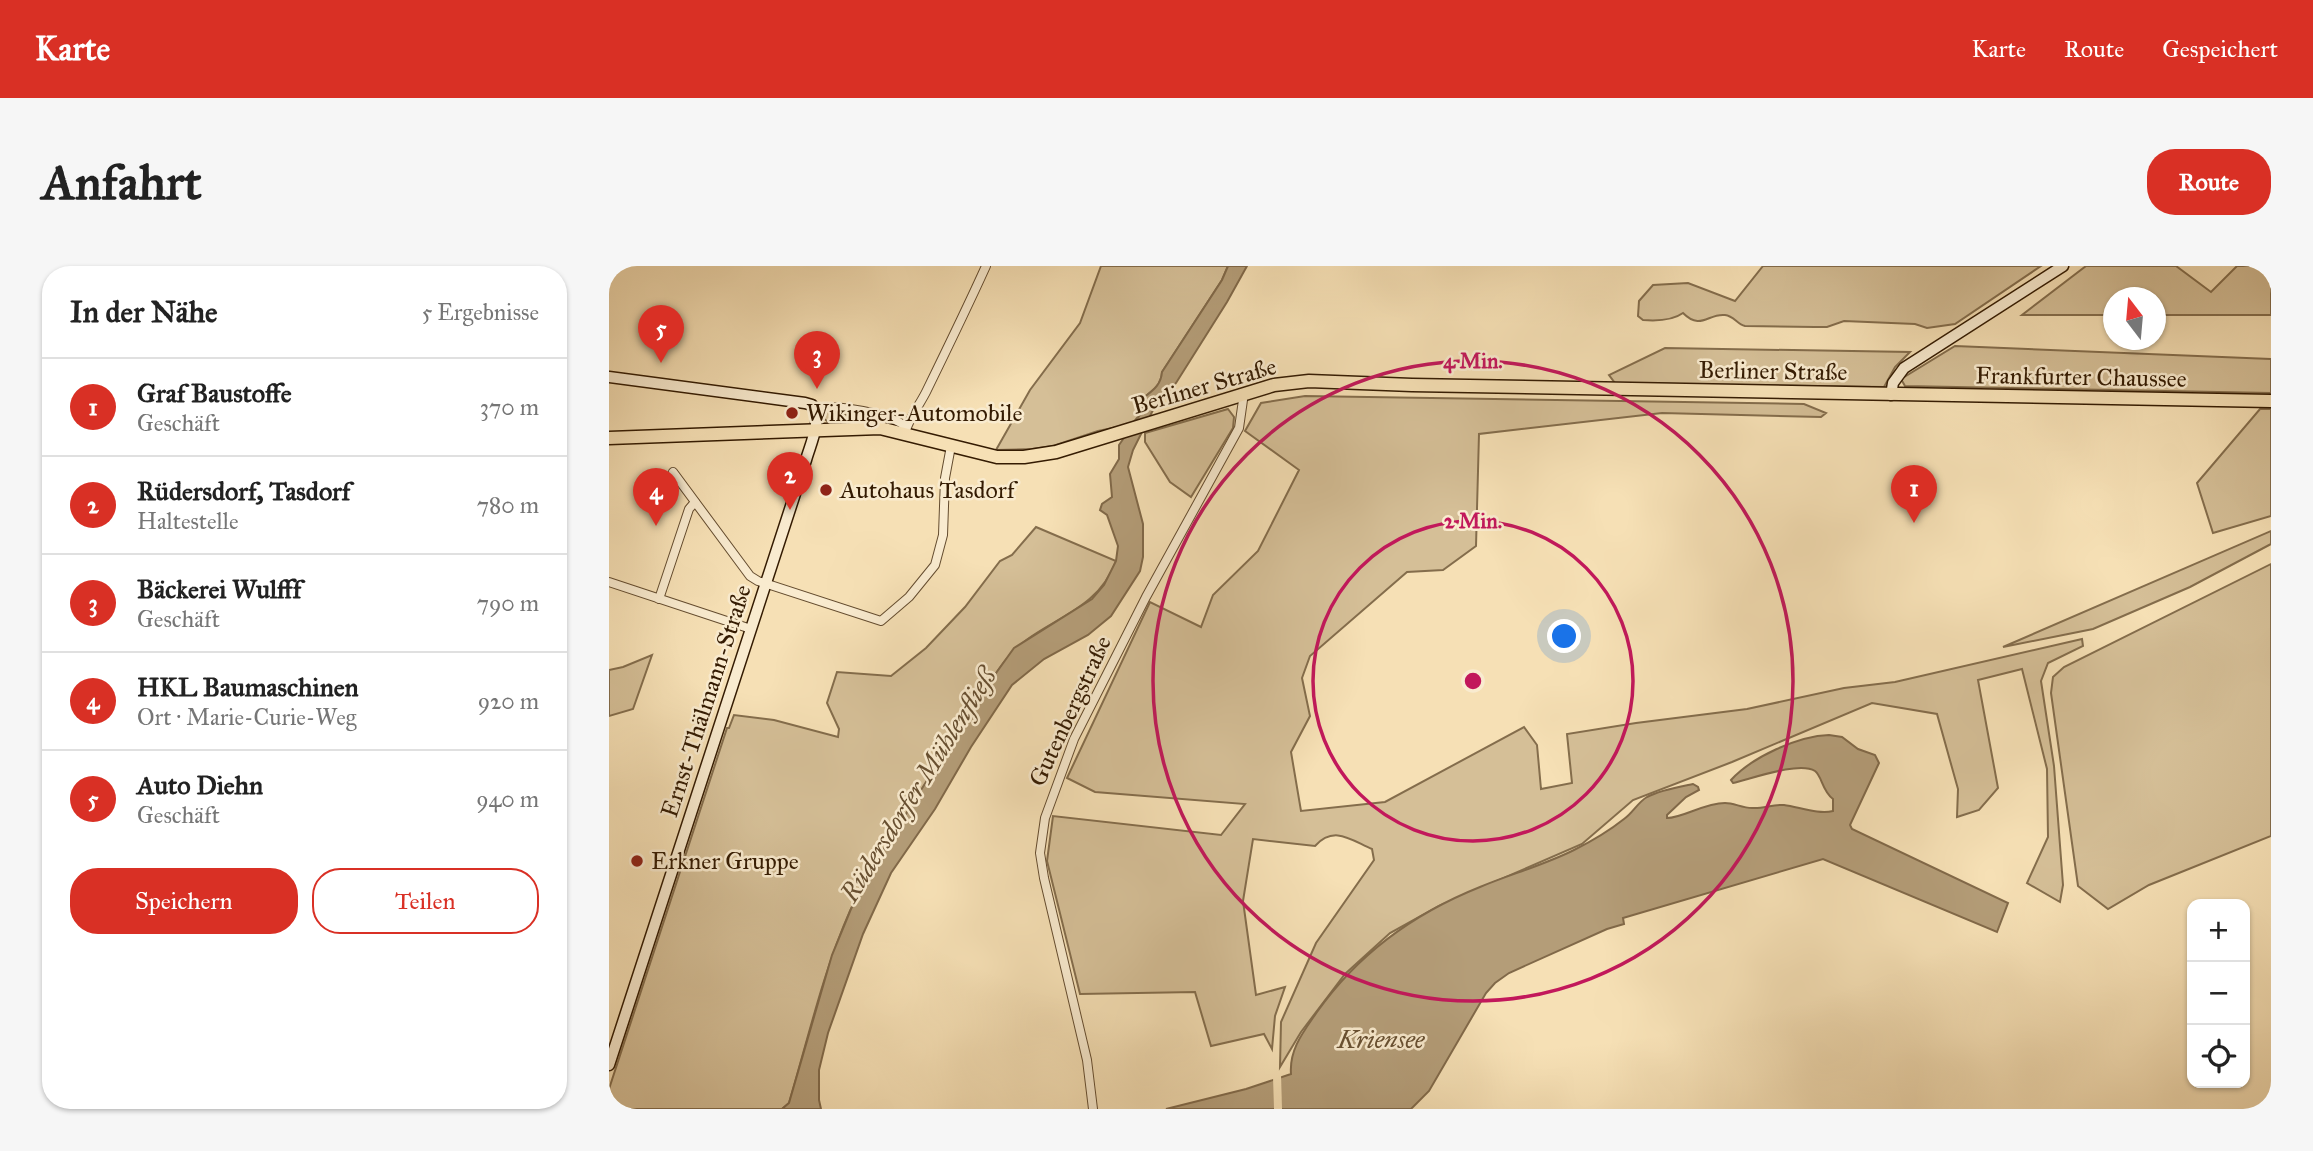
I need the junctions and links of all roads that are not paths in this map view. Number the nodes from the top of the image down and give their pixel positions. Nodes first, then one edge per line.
1 (986, 266) edge
2 (2063, 266) edge
3 (609, 377) edge
4 (1241, 394) junction
5 (1891, 395) junction
6 (2271, 401) edge
7 (816, 409) junction
8 (815, 430) junction
9 (906, 430) junction
10 (609, 438) edge
11 (951, 446) junction
12 (673, 472) dead end
13 (695, 502) junction
14 (609, 582) edge
15 (766, 583) junction
16 (659, 599) junction
17 (751, 629) junction
18 (609, 1065) edge
19 (1093, 1109) edge

1 - 9 street
2 - 5 main road
3 - 7 main road
4 - 5 main road, Berliner Straße
4 - 11 main road, Berliner Straße
4 - 19 street, Gutenbergstraße
5 - 6 main road, Frankfurter Chaussee
7 - 8 main road, Ernst-Thälmann-Straße
7 - 9 street
8 - 9 main road, Berliner Straße
8 - 10 main road, Berliner Straße
8 - 15 main road, Ernst-Thälmann-Straße
9 - 11 main road, Berliner Straße
11 - 15 street
12 - 13 street
13 - 15 street
13 - 16 street
14 - 16 street
15 - 17 main road, Ernst-Thälmann-Straße
16 - 17 street
17 - 18 main road, Ernst-Thälmann-Straße

